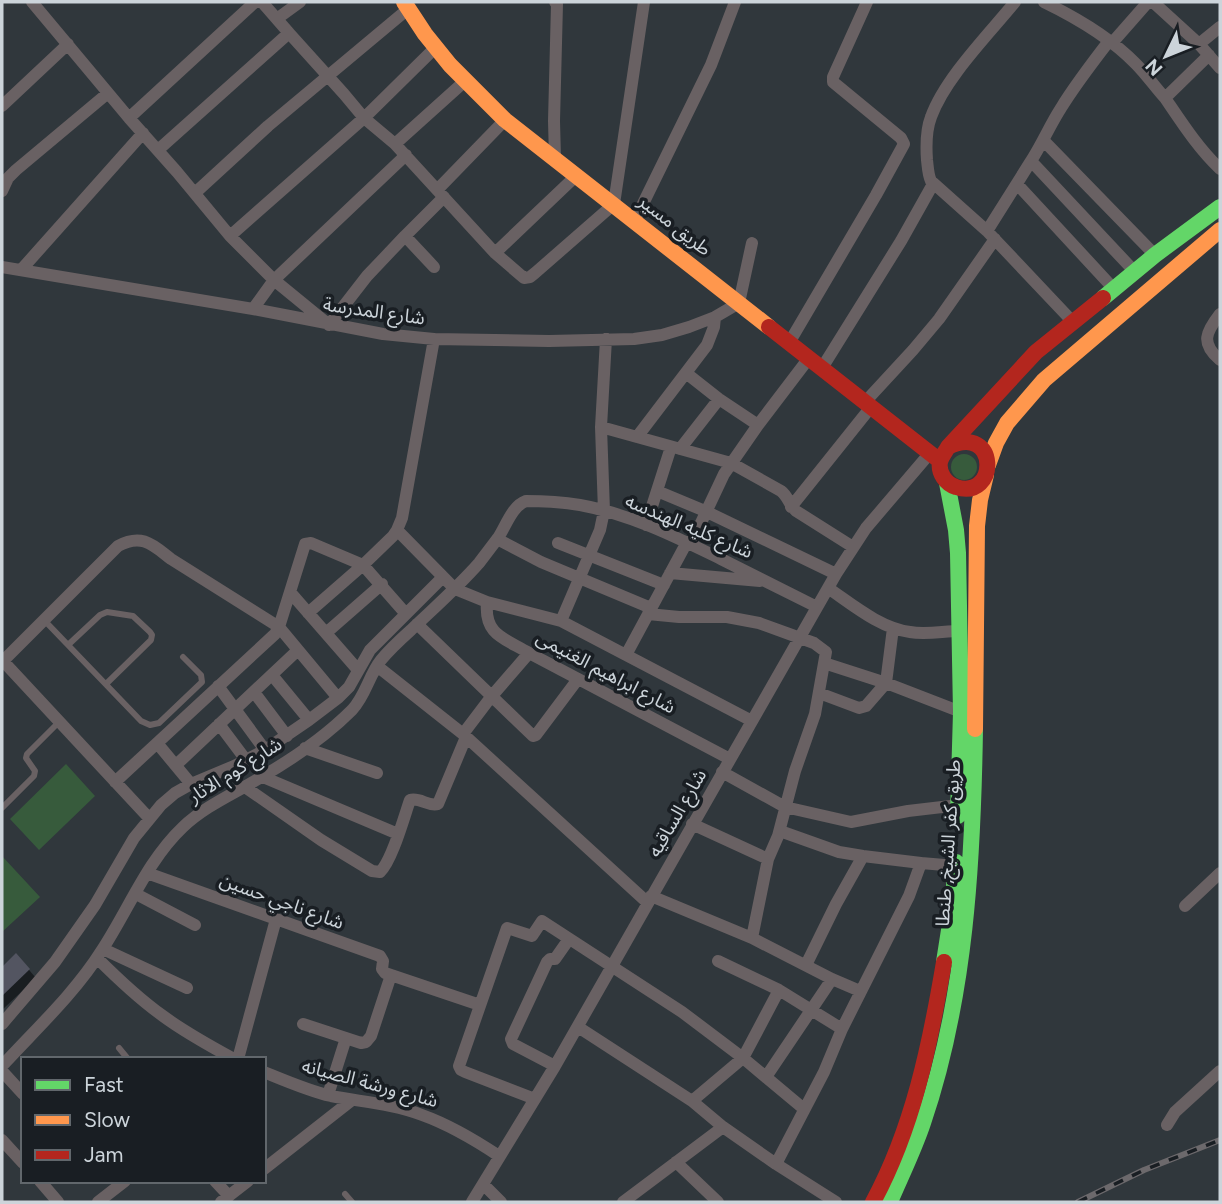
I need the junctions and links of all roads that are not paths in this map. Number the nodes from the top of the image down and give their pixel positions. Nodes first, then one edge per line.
1 (33, 2) edge
2 (256, 2) edge
3 (262, 2) edge
4 (300, 2) edge
5 (555, 2) edge
6 (644, 2) edge
7 (735, 2) edge
8 (867, 2) edge
9 (1015, 2) edge
10 (1044, 2) edge
11 (1150, 2) edge
12 (406, 5) edge
13 (278, 18) junction
14 (1220, 27) edge
15 (289, 33) junction
16 (1111, 42) junction
17 (68, 44) junction
18 (1199, 44) junction
19 (436, 47) junction
20 (1209, 55) junction
21 (1220, 68) edge
22 (328, 75) junction
23 (465, 81) junction
24 (108, 93) junction
25 (1165, 98) junction
26 (2, 106) edge
27 (129, 118) junction
28 (364, 118) junction
29 (505, 120) junction
30 (143, 133) junction
31 (1044, 141) junction
32 (395, 144) junction
33 (158, 150) junction
34 (406, 155) junction
35 (555, 158) junction
36 (1031, 161) junction
37 (1220, 169) edge
38 (577, 175) junction
39 (933, 184) junction
40 (1017, 184) junction
41 (2, 191) edge
42 (195, 193) junction
43 (440, 194) junction
44 (614, 204) junction
45 (1220, 207) edge
46 (635, 220) junction
47 (1220, 230) edge
48 (991, 235) junction
49 (230, 236) junction
50 (405, 236) junction
51 (752, 243) dead end
52 (495, 253) junction
53 (1155, 255) junction
54 (2, 267) edge
55 (433, 267) dead end
56 (21, 270) junction
57 (1135, 272) junction
58 (274, 280) junction
59 (1114, 289) junction
60 (739, 303) junction
61 (253, 309) junction
62 (1220, 314) edge
63 (715, 317) junction
64 (1073, 323) junction
65 (330, 325) junction
66 (434, 339) junction
67 (606, 340) junction
68 (789, 342) junction
69 (1220, 360) edge
70 (816, 363) junction
71 (686, 373) junction
72 (719, 399) junction
73 (868, 405) junction
74 (758, 425) junction
75 (601, 428) junction
76 (637, 437) junction
77 (676, 448) junction
78 (939, 453) junction
79 (731, 463) junction
80 (987, 470) junction
81 (947, 483) junction
82 (657, 491) junction
83 (791, 507) junction
84 (604, 510) junction
85 (705, 511) junction
86 (646, 524) junction
87 (397, 530) junction
88 (497, 539) junction
89 (558, 542) dead end
90 (689, 543) junction
91 (853, 547) junction
92 (589, 555) junction
93 (363, 565) junction
94 (670, 573) junction
95 (836, 574) junction
96 (443, 577) junction
97 (580, 578) junction
98 (767, 582) junction
99 (382, 584) junction
100 (664, 585) junction
101 (828, 588) junction
102 (455, 589) junction
103 (290, 592) junction
104 (487, 602) junction
105 (817, 607) junction
106 (649, 611) junction
107 (308, 613) junction
108 (406, 614) junction
109 (44, 620) junction
110 (561, 621) junction
111 (417, 624) junction
112 (279, 627) junction
113 (893, 628) junction
114 (960, 631) junction
115 (326, 633) junction
116 (799, 638) junction
117 (68, 645) junction
118 (298, 650) junction
119 (529, 653) junction
120 (626, 654) junction
121 (183, 657) dead end
122 (2, 662) edge
123 (824, 663) junction
124 (377, 666) junction
125 (358, 670) junction
126 (272, 675) junction
127 (578, 679) junction
128 (886, 682) junction
129 (106, 684) junction
130 (218, 686) junction
131 (254, 692) junction
132 (819, 693) junction
133 (491, 697) junction
134 (338, 698) junction
135 (235, 709) junction
136 (961, 712) junction
137 (309, 720) junction
138 (752, 721) junction
139 (59, 722) junction
140 (219, 724) junction
141 (465, 735) junction
142 (287, 736) junction
143 (157, 743) junction
144 (306, 748) junction
145 (265, 750) junction
146 (730, 759) junction
147 (246, 760) junction
148 (176, 765) junction
149 (722, 772) junction
150 (377, 773) dead end
151 (263, 777) junction
152 (115, 782) junction
153 (191, 784) junction
154 (245, 787) junction
155 (958, 805) junction
156 (785, 807) junction
157 (2, 808) edge
158 (149, 818) junction
159 (692, 824) junction
160 (780, 831) junction
161 (398, 834) junction
162 (863, 856) junction
163 (768, 859) junction
164 (921, 863) junction
165 (956, 866) junction
166 (147, 873) junction
167 (1220, 873) edge
168 (136, 894) junction
169 (649, 900) junction
170 (1185, 906) dead end
171 (276, 919) junction
172 (195, 925) dead end
173 (752, 938) junction
174 (569, 939) junction
175 (100, 954) junction
176 (718, 961) dead end
177 (806, 965) junction
178 (611, 967) junction
179 (391, 975) junction
180 (832, 979) junction
181 (187, 988) dead end
182 (779, 990) junction
183 (860, 991) junction
184 (480, 1005) junction
185 (811, 1009) junction
186 (2, 1024) edge
187 (303, 1024) dead end
188 (578, 1027) junction
189 (842, 1028) junction
190 (346, 1038) junction
191 (119, 1048) dead end
192 (126, 1057) edge
193 (232, 1057) edge
194 (237, 1057) edge
195 (743, 1058) junction
196 (2, 1066) edge
197 (555, 1066) junction
198 (1220, 1070) edge
199 (2, 1071) edge
200 (266, 1074) edge
201 (766, 1077) junction
202 (21, 1092) edge
203 (328, 1095) junction
204 (535, 1099) junction
205 (352, 1100) junction
206 (692, 1101) junction
207 (804, 1109) junction
208 (1167, 1125) dead end
209 (723, 1127) junction
210 (2, 1139) edge
211 (499, 1156) junction
212 (21, 1161) edge
213 (676, 1162) junction
214 (776, 1164) junction
215 (266, 1167) edge
216 (42, 1183) edge
217 (123, 1183) edge
218 (216, 1183) edge
219 (245, 1183) edge
220 (483, 1184) junction
221 (345, 1194) dead end
222 (106, 1198) edge
223 (225, 1199) edge
224 (58, 1202) edge
225 (352, 1202) edge
226 (472, 1202) edge
227 (501, 1202) edge
228 (623, 1202) edge
229 (718, 1202) edge
230 (836, 1202) edge
231 (873, 1202) edge
232 (890, 1202) edge

1 - 17 street
2 - 27 street
3 - 13 street
4 - 13 street
5 - 35 street
6 - 44 street
7 - 46 street
8 - 68 street
9 - 39 street
10 - 16 street
11 - 16 street
11 - 18 street
12 - 19 main road, طريق مسير
12 - 22 street
13 - 15 street
14 - 18 street
15 - 22 street
15 - 33 street
16 - 25 street
16 - 31 street
17 - 24 street
17 - 26 street
18 - 20 street
19 - 23 main road, طريق مسير
19 - 28 street
20 - 21 street
20 - 25 street
22 - 28 street
22 - 42 street
23 - 29 main road, طريق مسير
23 - 32 street
24 - 27 street
24 - 41 street
25 - 37 street
27 - 30 street
28 - 32 street
28 - 49 street
29 - 35 main road, طريق مسير
29 - 43 street
30 - 33 street
30 - 56 street
31 - 36 street
31 - 53 street
32 - 34 street
33 - 42 street
34 - 43 street
34 - 58 street
35 - 38 main road, طريق مسير
36 - 40 street
36 - 57 street
38 - 44 main road, طريق مسير
38 - 52 street
39 - 48 street
39 - 70 street
40 - 48 street
40 - 59 street
42 - 49 street
43 - 50 street
43 - 52 street
44 - 46 main road, طريق مسير
44 - 52 street
45 - 53 main road
46 - 60 main road, طريق مسير
47 - 80 main road, طريق كفر الشيخ, طنطا
48 - 64 street
48 - 73 street
49 - 58 street
50 - 55 street
50 - 65 street
51 - 60 street
53 - 57 main road
54 - 56 street, شارع المدرسة
56 - 61 street, شارع المدرسة
57 - 59 main road
58 - 61 street
58 - 65 street
59 - 64 main road
60 - 63 street, شارع المدرسة
60 - 68 main road, طريق مسير
61 - 65 street, شارع المدرسة
62 - 69 street
63 - 67 street, شارع المدرسة
63 - 71 street
64 - 78 main road
65 - 66 street, شارع المدرسة
66 - 67 street, شارع المدرسة
66 - 87 street
67 - 75 street
68 - 70 main road, طريق مسير
70 - 73 main road, طريق مسير
70 - 74 street
71 - 72 street
71 - 76 street
72 - 74 street
72 - 77 street
73 - 78 main road, طريق مسير
73 - 83 street
74 - 79 street
75 - 76 street
75 - 84 street
76 - 77 street
77 - 79 street
77 - 82 street
78 - 80 main road
78 - 81 main road
78 - 91 street, شارع الساقيه
79 - 83 street
79 - 85 street
80 - 81 main road
80 - 232 main road, طريق كفر الشيخ, طنطا
81 - 114 main road, طريق كفر الشيخ, طنطا
82 - 85 street
82 - 86 street
83 - 91 street
84 - 86 street, شارع كليه الهندسه
84 - 88 street, شارع كليه الهندسه
84 - 92 street
85 - 90 street
85 - 95 street
86 - 90 street, شارع كليه الهندسه
87 - 93 street
87 - 96 street
88 - 97 street
88 - 102 street, شارع كليه الهندسه
89 - 92 street
90 - 94 street
90 - 98 street, شارع كليه الهندسه
91 - 95 street, شارع الساقيه
92 - 97 street
92 - 100 street
93 - 99 street
93 - 103 street
93 - 107 street
94 - 98 street
94 - 100 street
95 - 101 street, شارع الساقيه
96 - 102 street
96 - 108 street, شارع كوم الاثار
97 - 106 street
97 - 110 street
98 - 105 street, شارع كليه الهندسه
99 - 108 street
99 - 115 street
100 - 106 street
101 - 105 street, شارع الساقيه
101 - 113 street
102 - 104 street
102 - 111 street, شارع كوم الاثار
103 - 107 street
103 - 112 street
104 - 110 street
104 - 119 street, شارع ابراهيم الغنيمى
105 - 116 street, شارع الساقيه
106 - 116 street
106 - 120 street
107 - 115 street
108 - 125 street, شارع كوم الاثار
109 - 112 street
109 - 117 lane
109 - 122 street
110 - 120 street
111 - 124 street, شارع كوم الاثار
111 - 133 street
112 - 118 street
112 - 130 street
113 - 114 street
113 - 128 street
114 - 136 main road, طريق كفر الشيخ, طنطا
115 - 125 street
116 - 123 street
116 - 138 street, شارع الساقيه
117 - 129 lane
117 - 129 lane
118 - 126 street
118 - 134 street
119 - 127 street, شارع ابراهيم الغنيمى
119 - 133 street
120 - 138 street
121 - 129 lane
122 - 139 street
123 - 128 street
123 - 132 street
124 - 141 street
124 - 144 street, شارع كوم الاثار
125 - 134 street, شارع كوم الاثار
126 - 131 street
126 - 137 street
127 - 133 street
127 - 146 street, شارع ابراهيم الغنيمى
128 - 132 street
128 - 136 street
130 - 135 street
130 - 143 street
131 - 135 street
131 - 142 street
132 - 156 street
133 - 141 street
134 - 137 street, شارع كوم الاثار
135 - 140 street
135 - 145 street
136 - 155 main road, طريق كفر الشيخ, طنطا
137 - 142 street, شارع كوم الاثار
138 - 146 street, شارع الساقيه
139 - 152 street
139 - 157 lane
140 - 147 street
140 - 148 street
141 - 161 street
141 - 169 street
142 - 145 street, شارع كوم الاثار
143 - 148 street
143 - 152 street
144 - 150 street
144 - 151 street, شارع كوم الاثار
145 - 147 street, شارع كوم الاثار
146 - 149 street, شارع الساقيه
147 - 153 street, شارع كوم الاثار
148 - 153 street
149 - 156 street
149 - 159 street, شارع الساقيه
151 - 154 street, شارع كوم الاثار
151 - 161 street
152 - 158 street
153 - 158 street, شارع كوم الاثار
154 - 161 street
154 - 166 street, شارع كوم الاثار
155 - 156 street
155 - 165 main road, طريق كفر الشيخ, طنطا
156 - 160 street
158 - 186 street, شارع كوم الاثار
159 - 163 street
159 - 169 street, شارع الساقيه
160 - 162 street
160 - 163 street
162 - 164 street
162 - 177 street
163 - 173 street
164 - 165 street
164 - 183 street
165 - 231 main road, طريق كفر الشيخ, طنطا
166 - 168 street, شارع كوم الاثار
166 - 171 street, شارع ناجي حسين
167 - 170 street
168 - 172 street
168 - 175 street, شارع كوم الاثار
169 - 173 street
169 - 178 street, شارع الساقيه
171 - 179 street, شارع ناجي حسين
171 - 194 street
173 - 177 street
174 - 178 street
174 - 184 street
174 - 197 street
175 - 181 street
175 - 193 street
175 - 196 street, شارع كوم الاثار
176 - 182 street
177 - 180 street
178 - 188 street, شارع الساقيه
178 - 195 street
179 - 184 street
179 - 190 street
180 - 183 street
180 - 185 street
182 - 185 street
182 - 195 street
183 - 189 street
184 - 204 street
185 - 189 street
185 - 201 street
187 - 190 street
188 - 197 street, شارع الساقيه
188 - 206 street
189 - 207 street
190 - 203 street
191 - 192 lane
195 - 201 street
195 - 206 street
197 - 204 street, شارع الساقيه
198 - 208 street
199 - 202 street
200 - 203 street, شارع ورشة الصيانه
201 - 207 street
203 - 205 street, شارع ورشة الصيانه
204 - 211 street, شارع الساقيه
205 - 211 street, شارع ورشة الصيانه
205 - 215 street
206 - 209 street
207 - 214 street
209 - 213 street
209 - 214 street
210 - 212 street
211 - 220 street, شارع الساقيه
213 - 228 street
213 - 229 street
214 - 230 street
216 - 224 street
217 - 222 street
218 - 223 street
219 - 223 street
220 - 226 street, شارع الساقيه
220 - 227 street
221 - 225 lane

